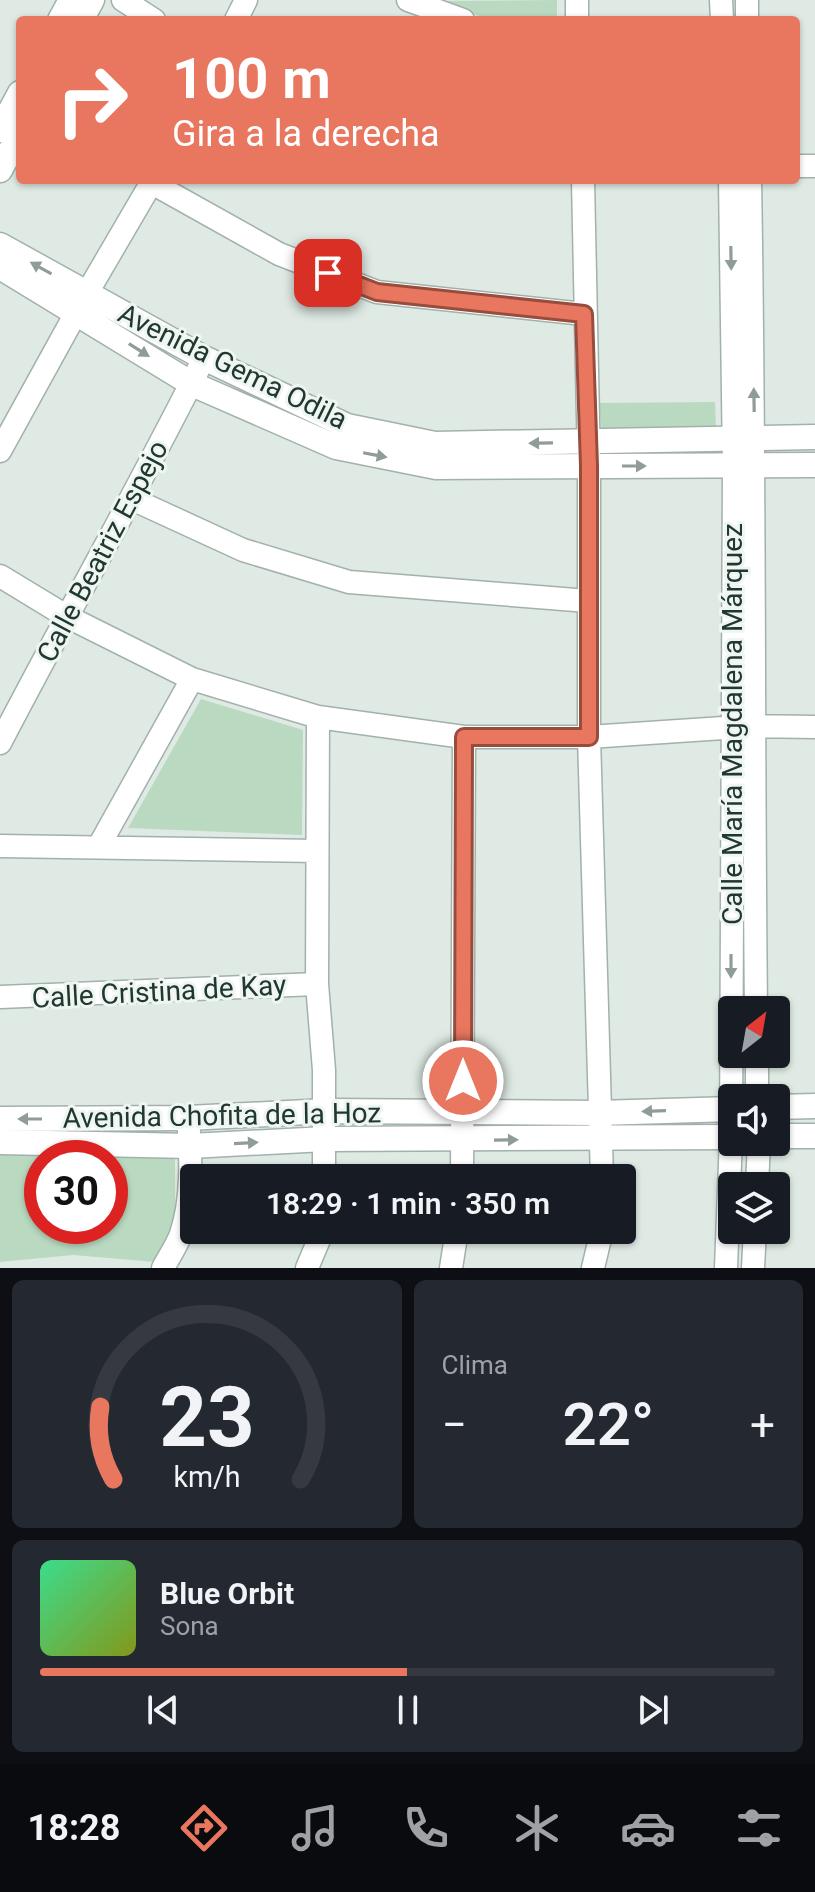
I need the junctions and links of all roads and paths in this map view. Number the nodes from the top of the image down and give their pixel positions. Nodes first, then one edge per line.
1 (123, 0) edge
2 (416, 2) edge
3 (148, 16) edge
4 (453, 16) edge
5 (16, 100) edge
6 (0, 130) edge
7 (16, 140) edge
8 (0, 170) edge
9 (152, 184) edge
10 (156, 184) edge
11 (583, 184) edge
12 (730, 184) edge
13 (750, 184) edge
14 (0, 245) edge
15 (0, 267) edge
16 (82, 303) junction
17 (584, 314) junction
18 (204, 358) junction
19 (192, 384) junction
20 (815, 437) edge
21 (743, 440) junction
22 (0, 451) edge
23 (587, 454) junction
24 (815, 465) edge
25 (744, 466) junction
26 (132, 499) junction
27 (0, 576) edge
28 (588, 601) junction
29 (66, 616) junction
30 (192, 679) junction
31 (318, 717) junction
32 (743, 727) junction
33 (815, 727) edge
34 (464, 737) junction
35 (589, 737) junction
36 (0, 743) edge
37 (0, 846) edge
38 (99, 846) junction
39 (316, 851) junction
40 (317, 984) junction
41 (755, 996) edge
42 (0, 997) edge
43 (732, 1084) edge
44 (815, 1106) edge
45 (790, 1107) edge
46 (718, 1109) edge
47 (326, 1111) junction
48 (463, 1112) junction
49 (598, 1113) junction
50 (188, 1118) junction
51 (0, 1119) edge
52 (790, 1136) edge
53 (815, 1136) edge
54 (718, 1137) edge
55 (601, 1138) junction
56 (325, 1139) junction
57 (464, 1140) junction
58 (0, 1142) edge
59 (190, 1146) junction
60 (730, 1156) edge
61 (324, 1164) edge
62 (463, 1164) edge
63 (602, 1164) edge
64 (317, 1244) edge
65 (455, 1244) edge
66 (599, 1244) edge
67 (754, 1244) edge
68 (163, 1268) edge
69 (307, 1268) edge
70 (451, 1268) edge
71 (593, 1268) edge
72 (726, 1268) edge
73 (753, 1268) edge

1 - 3 street
2 - 4 street
5 - 6 street
7 - 8 street
9 - 16 street
10 - 17 street
11 - 17 street
12 -> 21 street, Calle María Magdalena Márquez
21 -> 13 street, Calle María Magdalena Márquez
16 -> 14 street, Avenida Gema Odila
15 - 16 street, Avenida Gema Odila
16 - 18 street, Avenida Gema Odila
16 -> 19 street, Avenida Gema Odila
16 - 22 street
17 - 23 street
18 - 19 street, Calle Beatriz Espejo
23 -> 18 street, Avenida Gema Odila
19 -> 23 street, Avenida Gema Odila
19 - 26 street, Calle Beatriz Espejo
20 - 21 street, Avenida Gema Odila
21 - 23 street, Avenida Gema Odila
21 - 25 street, Calle María Magdalena Márquez
23 -> 25 street, Avenida Gema Odila
23 - 28 street
24 - 25 street, Avenida Gema Odila
25 - 32 street, Calle María Magdalena Márquez
26 - 28 street
26 - 29 street, Calle Beatriz Espejo
27 - 29 street
28 - 35 street
29 - 30 street
29 - 36 street, Calle Beatriz Espejo
30 - 31 street
30 - 38 street
31 - 34 street
31 - 39 street
32 - 33 street
32 - 35 street
32 - 41 street, Calle María Magdalena Márquez
32 -> 43 street, Calle María Magdalena Márquez
34 - 35 street
34 - 48 street
35 - 49 street
37 - 38 street
38 - 39 street
39 - 40 street
40 - 42 street, Calle Cristina de Kay
40 - 47 street
44 - 45 street
46 -> 49 street, Avenida Chofita de la Hoz
47 - 48 street, Avenida Chofita de la Hoz
47 - 50 street, Avenida Chofita de la Hoz
47 - 56 street
48 - 49 street, Avenida Chofita de la Hoz
48 - 57 street
49 - 55 street
50 -> 51 street, Avenida Chofita de la Hoz
50 - 59 street
52 - 53 street
54 - 55 street, Avenida Chofita de la Hoz
57 -> 55 street, Avenida Chofita de la Hoz
55 - 63 street
56 - 57 street, Avenida Chofita de la Hoz
59 -> 56 street, Avenida Chofita de la Hoz
56 - 61 street
57 - 62 street
58 - 59 street, Avenida Chofita de la Hoz
59 - 68 street
60 - 72 street, Calle María Magdalena Márquez
64 - 69 street
65 - 70 street
66 - 71 street
67 - 73 street

